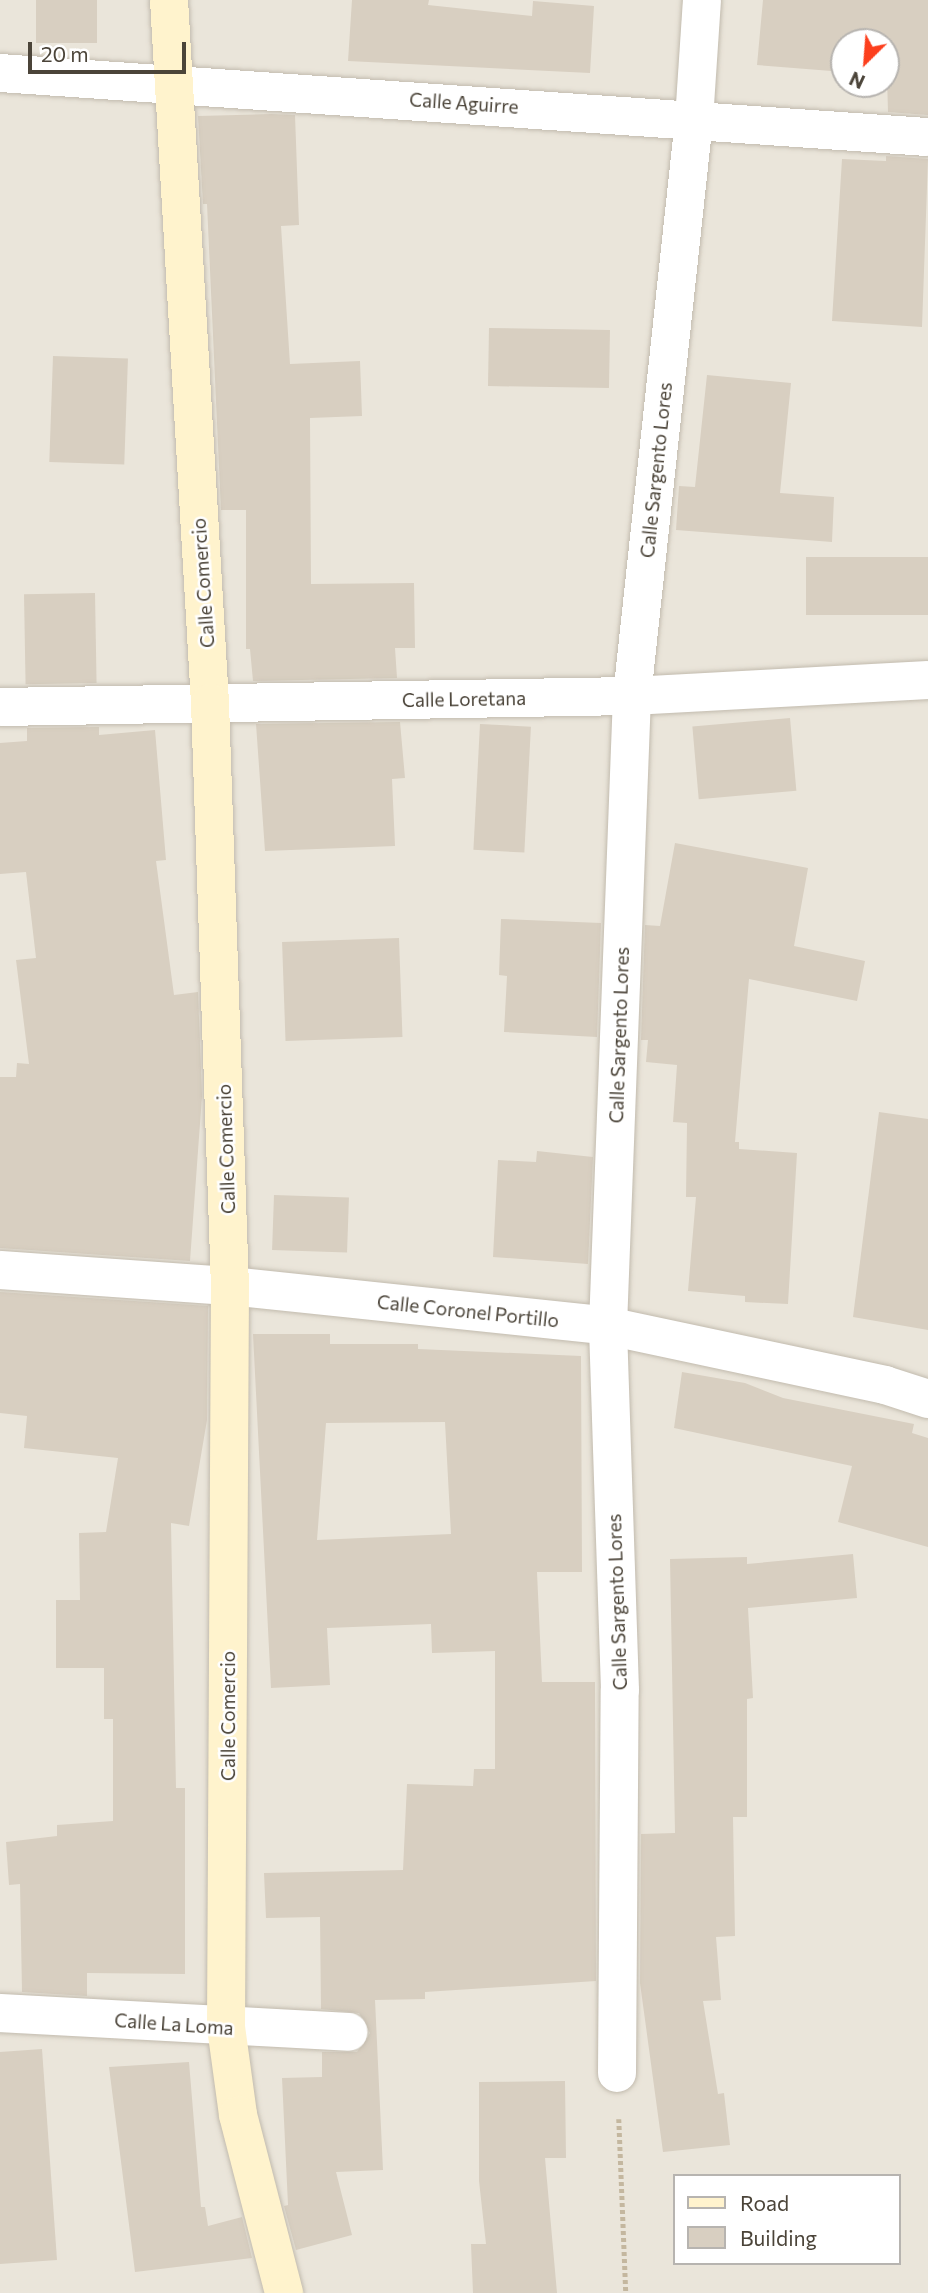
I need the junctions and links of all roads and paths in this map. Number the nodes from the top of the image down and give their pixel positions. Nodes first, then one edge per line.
1 (169, 0) edge
2 (702, 0) edge
3 (0, 73) edge
4 (171, 81) junction
5 (694, 120) junction
6 (928, 137) edge
7 (928, 680) edge
8 (632, 696) junction
9 (210, 702) junction
10 (0, 707) edge
11 (0, 1270) edge
12 (230, 1286) junction
13 (608, 1326) junction
14 (928, 1399) edge
15 (0, 2013) edge
16 (226, 2027) junction
17 (348, 2032) dead end
18 (617, 2073) joint
19 (285, 2293) edge
20 (626, 2293) edge

1 - 4 street, Calle Comercio
2 - 5 street, Calle Sargento Lores
3 - 4 street, Calle Aguirre
4 - 5 street, Calle Aguirre
4 - 9 street, Calle Comercio
5 - 6 street, Calle Aguirre
5 - 8 street, Calle Sargento Lores
7 - 8 street, Calle Loretana
8 - 9 street, Calle Loretana
8 - 13 street, Calle Sargento Lores
9 - 10 street, Calle Loretana
9 - 12 street, Calle Comercio
11 - 12 street, Calle Coronel Portillo
12 - 13 street, Calle Coronel Portillo
12 - 16 street, Calle Comercio
13 - 14 street, Calle Coronel Portillo
13 - 18 street, Calle Sargento Lores
15 - 16 street, Calle La Loma
16 - 17 street, Calle La Loma
16 - 19 street, Calle Comercio
18 - 20 path

